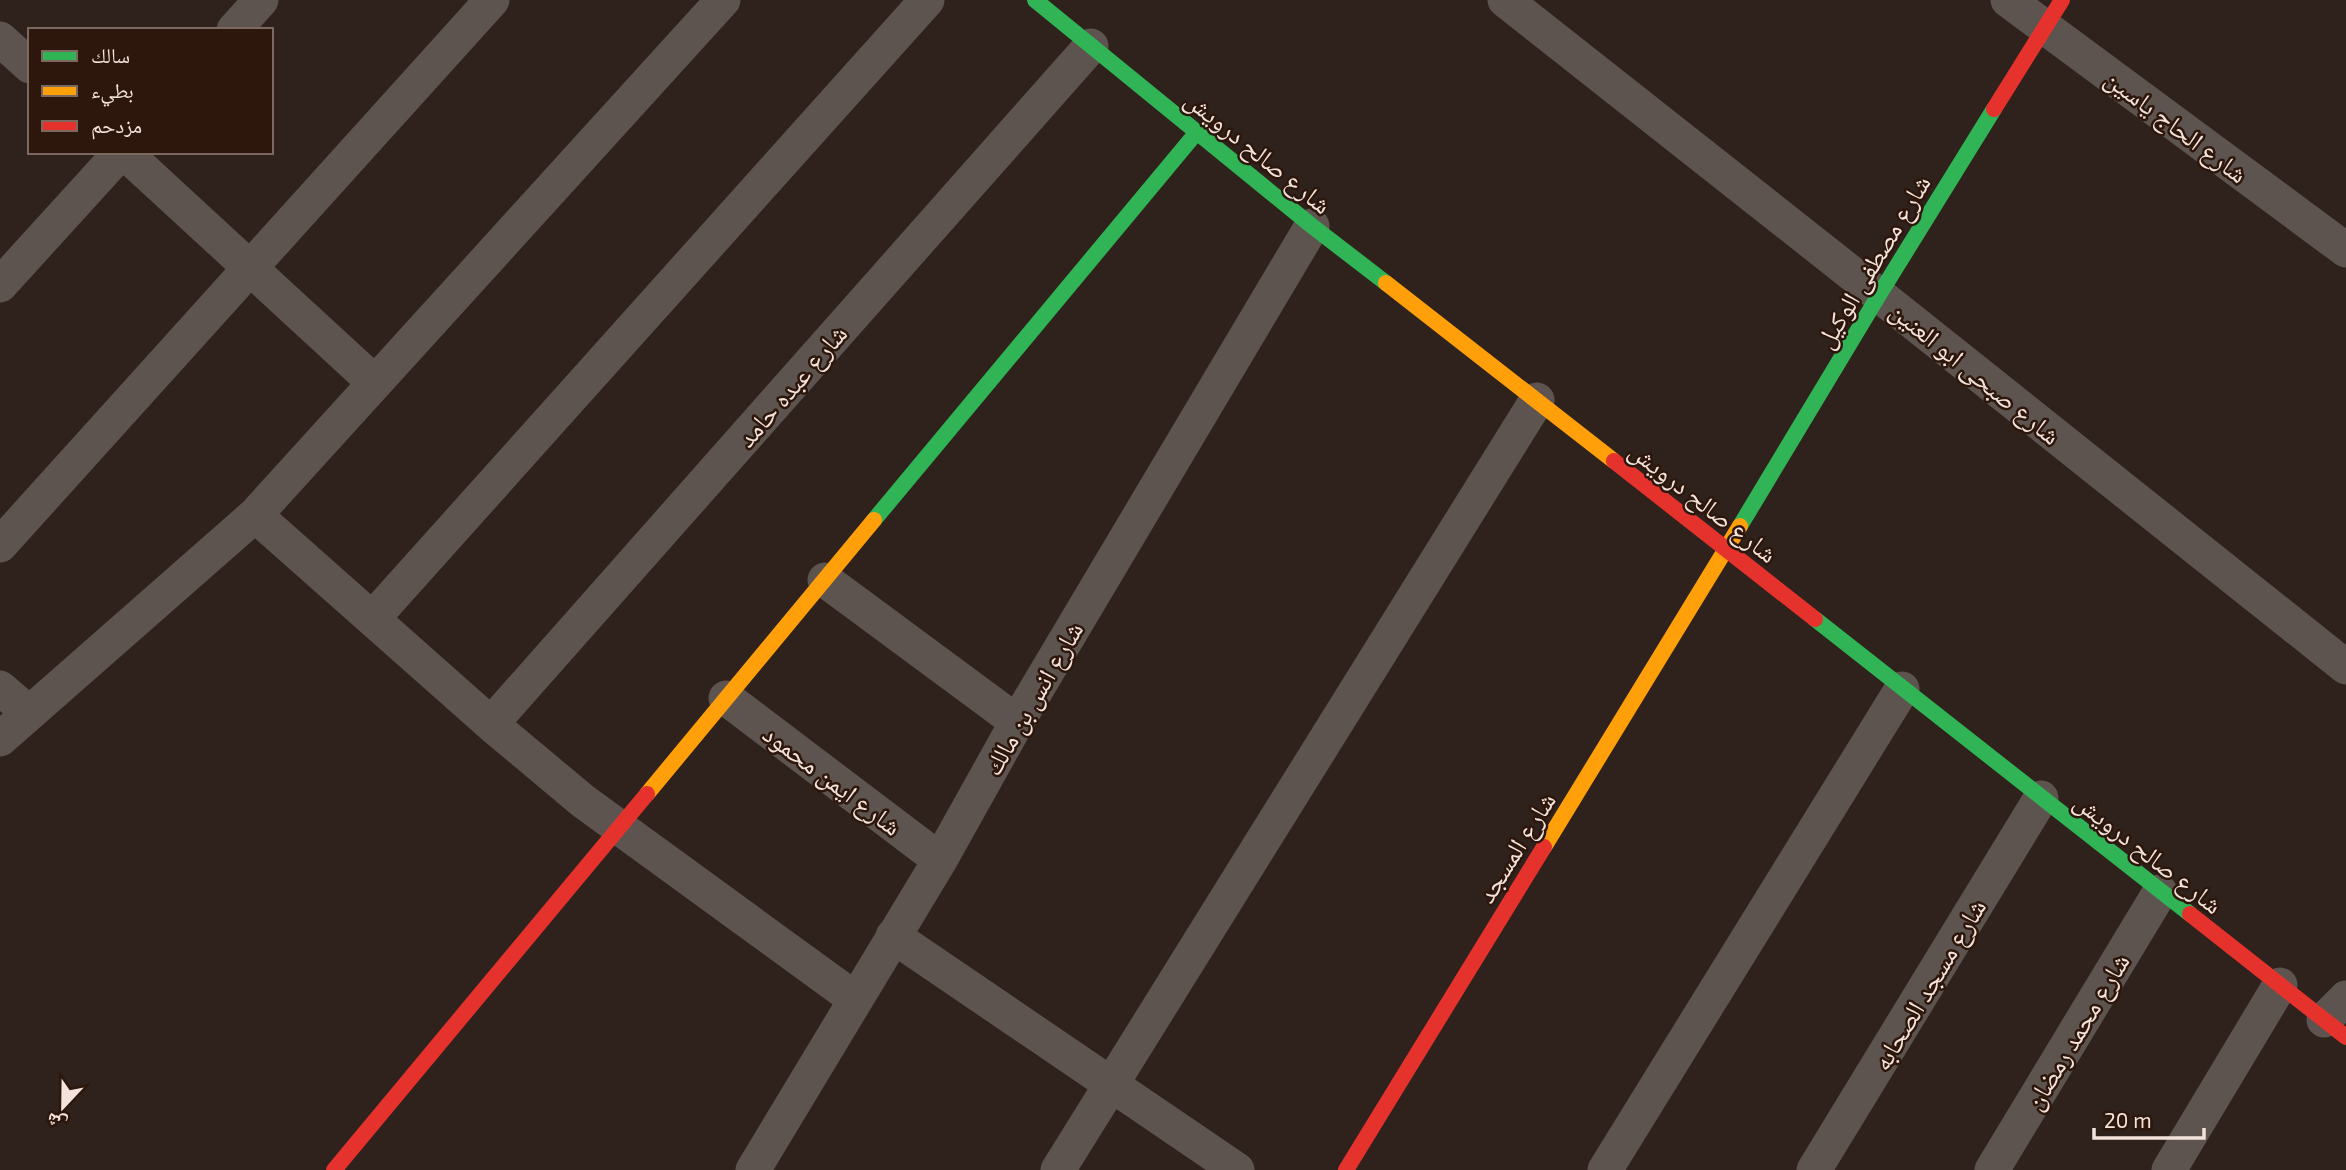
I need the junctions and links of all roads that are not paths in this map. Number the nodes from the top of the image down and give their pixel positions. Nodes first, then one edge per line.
1 (261, 0) edge
2 (492, 0) edge
3 (723, 0) edge
4 (928, 0) edge
5 (1035, 0) edge
6 (1505, 0) edge
7 (2008, 0) edge
8 (2054, 14) edge
9 (236, 28) edge
10 (0, 39) edge
11 (1091, 46) junction
12 (28, 64) edge
13 (1197, 132) junction
14 (121, 154) edge
15 (125, 154) edge
16 (1312, 226) junction
17 (2346, 250) edge
18 (250, 268) junction
19 (4, 271) edge
20 (1879, 295) junction
21 (375, 383) junction
22 (1537, 400) junction
23 (255, 515) junction
24 (0, 545) edge
25 (1726, 550) junction
26 (825, 580) junction
27 (373, 618) junction
28 (2346, 667) edge
29 (0, 688) edge
30 (1902, 690) junction
31 (726, 698) junction
32 (29, 713) junction
33 (1017, 722) junction
34 (491, 724) junction
35 (0, 739) edge
36 (2041, 798) junction
37 (620, 826) junction
38 (940, 860) junction
39 (2160, 891) junction
40 (893, 936) junction
41 (2280, 985) junction
42 (855, 999) junction
43 (2339, 1019) edge
44 (1111, 1084) junction
45 (334, 1170) edge
46 (753, 1170) edge
47 (1058, 1170) edge
48 (1237, 1170) edge
49 (1346, 1170) edge
50 (1605, 1170) edge
51 (1814, 1170) edge
52 (1992, 1170) edge
53 (2169, 1170) edge

1 - 9 street
2 - 18 street
3 - 21 street
4 - 27 street
5 - 11 street, شارع صالح درويش
6 - 20 street, شارع صبحى ابو العنين
7 - 8 street, شارع الحاج ياسين
8 - 17 street, شارع الحاج ياسين
8 - 20 street, شارع مصطفى الوكيل
10 - 12 street
11 - 13 street, شارع صالح درويش
11 - 34 street, شارع عبده حامد
13 - 16 street, شارع صالح درويش
13 - 26 street
14 - 19 street
15 - 18 street
16 - 22 street, شارع صالح درويش
16 - 33 street, شارع انس بن مالك
18 - 21 street
18 - 24 street
20 - 25 street, شارع مصطفى الوكيل
20 - 28 street, شارع صبحى ابو العنين
21 - 23 street
22 - 25 street, شارع صالح درويش
22 - 44 street
23 - 27 street
23 - 32 street
25 - 30 street, شارع صالح درويش
25 - 49 street, شارع المسجد
26 - 31 street
26 - 33 street
27 - 34 street
29 - 32 street
30 - 36 street, شارع صالح درويش
30 - 50 street
31 - 37 street
31 - 38 street, شارع ايمن محمود
32 - 35 street
33 - 38 street, شارع انس بن مالك
34 - 37 street
36 - 39 street, شارع صالح درويش
36 - 51 street, شارع مسجد الصحابه
37 - 42 street
37 - 45 street
38 - 40 street, شارع انس بن مالك
39 - 41 street, شارع صالح درويش
39 - 52 street, شارع محمد رمضان
40 - 42 street, شارع انس بن مالك
40 - 44 street
41 - 43 street, شارع صالح درويش
41 - 53 street
42 - 46 street, شارع انس بن مالك
44 - 47 street
44 - 48 street

